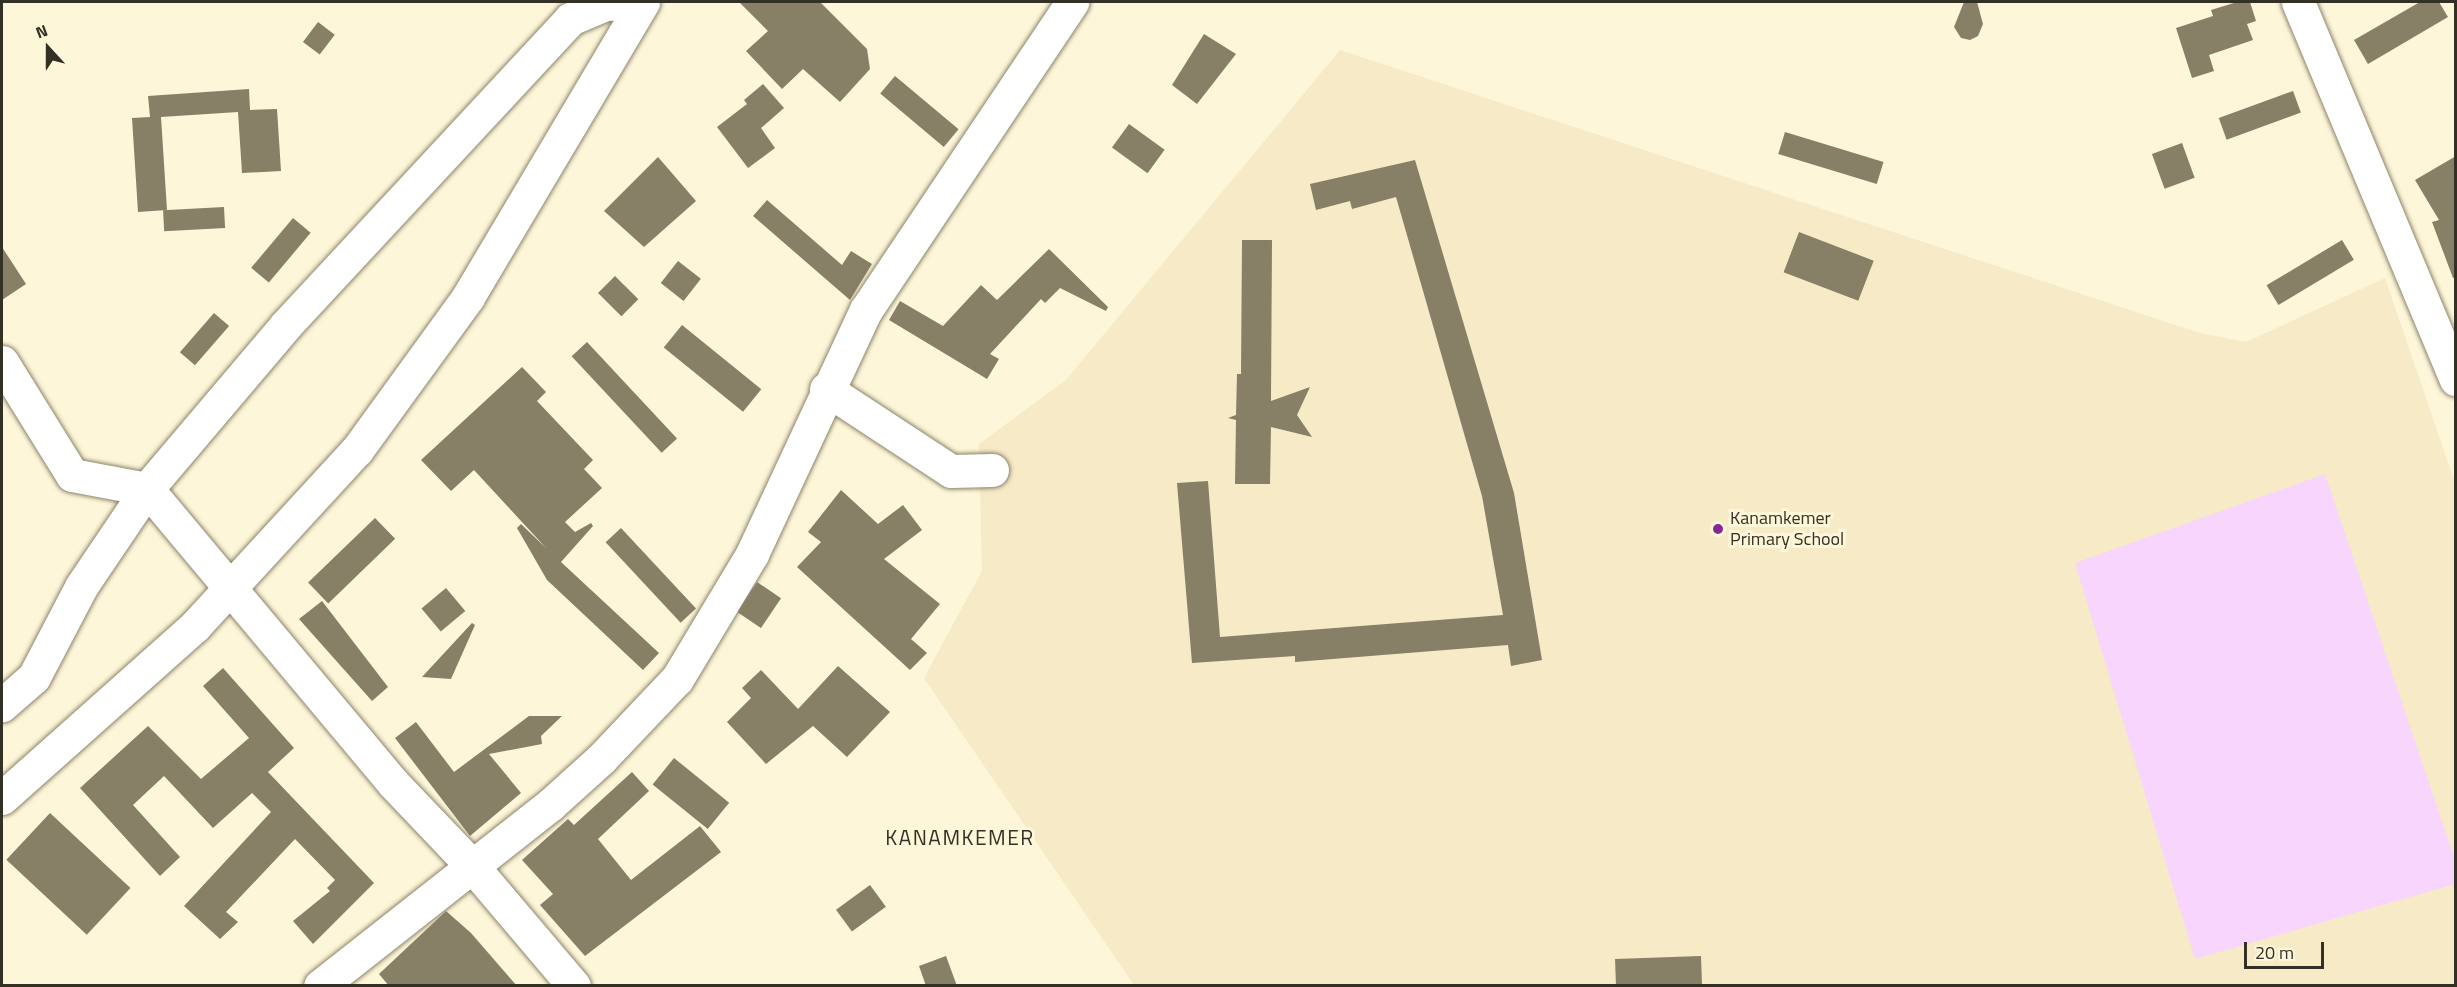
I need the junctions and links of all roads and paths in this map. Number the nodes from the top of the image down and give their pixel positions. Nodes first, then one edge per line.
1 (642, 2) edge
2 (1072, 2) edge
3 (2298, 2) edge
4 (2, 362) edge
5 (2456, 380) edge
6 (826, 390) junction
7 (992, 470) dead end
8 (147, 489) junction
9 (231, 590) junction
10 (2, 705) edge
11 (2, 798) edge
12 (474, 868) junction
13 (320, 986) edge
14 (574, 986) edge

1 - 8 street
1 - 9 street
2 - 6 street
3 - 5 street
4 - 8 street
6 - 7 street
6 - 12 street
8 - 9 street
8 - 10 street
9 - 11 street
9 - 12 street
12 - 13 street
12 - 14 street

